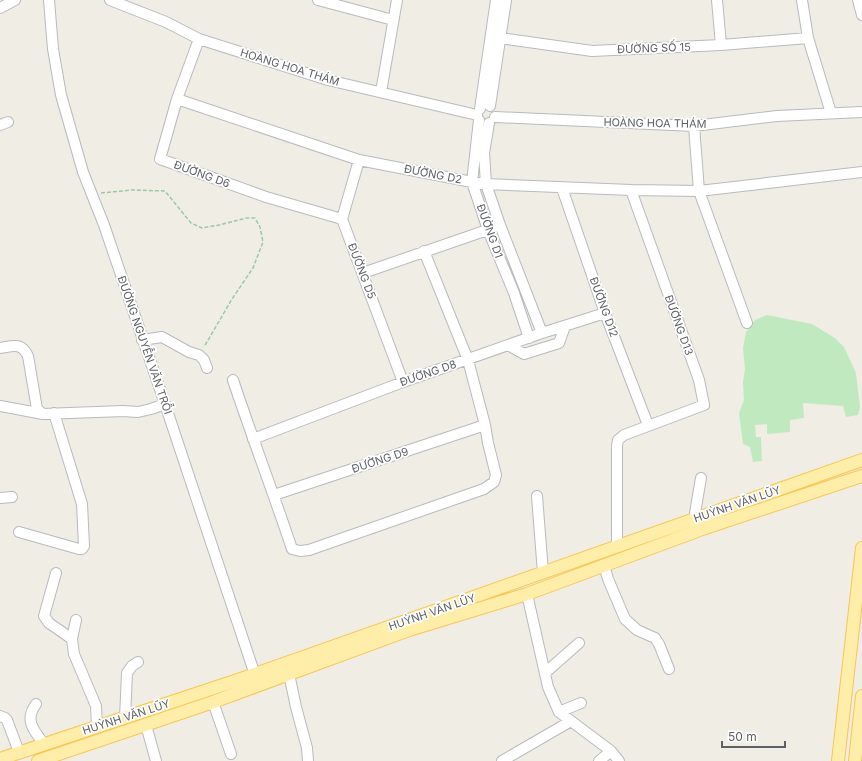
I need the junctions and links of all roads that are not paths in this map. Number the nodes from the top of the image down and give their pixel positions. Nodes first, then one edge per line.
1 (15, 0) edge
2 (49, 0) edge
3 (110, 0) edge
4 (318, 0) edge
5 (397, 0) edge
6 (496, 0) edge
7 (506, 0) edge
8 (717, 0) edge
9 (802, 0) edge
10 (858, 0) edge
11 (0, 8) edge
12 (862, 16) edge
13 (393, 20) junction
14 (500, 38) junction
15 (808, 38) junction
16 (199, 39) junction
17 (721, 45) junction
18 (381, 92) junction
19 (178, 100) junction
20 (862, 112) edge
21 (831, 113) junction
22 (485, 115) junction
23 (694, 126) junction
24 (359, 160) junction
25 (862, 172) edge
26 (472, 182) junction
27 (486, 184) junction
28 (562, 188) junction
29 (631, 190) junction
30 (699, 191) junction
31 (342, 219) junction
32 (500, 225) junction
33 (488, 230) junction
34 (424, 251) junction
35 (363, 273) junction
36 (524, 288) junction
37 (514, 293) junction
38 (605, 313) junction
39 (746, 324) dead end
40 (565, 326) junction
41 (542, 333) junction
42 (529, 338) junction
43 (142, 340) junction
44 (508, 345) junction
45 (0, 348) edge
46 (468, 360) junction
47 (207, 368) dead end
48 (233, 380) dead end
49 (403, 382) junction
50 (165, 404) junction
51 (0, 406) edge
52 (48, 413) junction
53 (485, 425) junction
54 (648, 425) junction
55 (253, 439) junction
56 (862, 460) edge
57 (862, 476) edge
58 (701, 478) dead end
59 (274, 495) junction
60 (537, 496) dead end
61 (12, 497) dead end
62 (0, 498) edge
63 (694, 519) junction
64 (19, 532) dead end
65 (617, 547) junction
66 (862, 548) edge
67 (604, 566) junction
68 (56, 573) dead end
69 (543, 573) junction
70 (527, 594) junction
71 (76, 620) dead end
72 (72, 638) junction
73 (579, 643) dead end
74 (138, 662) dead end
75 (669, 669) dead end
76 (545, 673) junction
77 (254, 674) junction
78 (289, 674) junction
79 (258, 686) junction
80 (862, 696) edge
81 (213, 702) junction
82 (581, 703) dead end
83 (36, 704) dead end
84 (559, 712) junction
85 (0, 716) edge
86 (124, 718) junction
87 (571, 721) junction
88 (146, 726) junction
89 (97, 727) junction
90 (44, 744) junction
91 (611, 751) junction
92 (19, 752) junction
93 (231, 754) dead end
94 (0, 759) edge
95 (38, 761) edge
96 (156, 761) edge
97 (308, 761) edge
98 (502, 761) edge
99 (599, 761) edge
100 (619, 761) edge
101 (838, 761) edge
102 (855, 761) edge

1 - 11 street
2 - 43 street, ĐƯỜNG NGUYỄN VĂN TRỖI
3 - 16 street, HOÀNG HOA THÁM
4 - 13 street
5 - 13 street
6 - 22 street
7 - 14 street
8 - 17 street
9 - 15 street
10 - 12 street
13 - 18 street
14 - 17 street, ĐƯỜNG SỐ 15
14 - 22 street
15 - 17 street, ĐƯỜNG SỐ 15
15 - 21 street
16 - 18 street, HOÀNG HOA THÁM
16 - 19 street, ĐƯỜNG D6
18 - 22 street, HOÀNG HOA THÁM
19 - 24 street, ĐƯỜNG D2
19 - 31 street, ĐƯỜNG D6
20 - 21 street, HOÀNG HOA THÁM
21 - 23 street, HOÀNG HOA THÁM
22 - 23 street, HOÀNG HOA THÁM
22 - 26 street, ĐƯỜNG D1
22 - 27 street, ĐƯỜNG D1
23 - 30 street
24 - 26 street, ĐƯỜNG D2
24 - 31 street
25 - 30 street, ĐƯỜNG D2
26 - 27 street, ĐƯỜNG D2
26 - 33 street, ĐƯỜNG D1
27 - 28 street, ĐƯỜNG D2
27 - 32 street, ĐƯỜNG D1
28 - 29 street, ĐƯỜNG D2
28 - 38 street, ĐƯỜNG D12
29 - 30 street, ĐƯỜNG D2
29 - 54 street, ĐƯỜNG D13
30 - 39 street
31 - 35 street, ĐƯỜNG D5
32 - 33 street
32 - 36 street, ĐƯỜNG D1
33 - 34 street
33 - 37 street, ĐƯỜNG D1
34 - 35 street
34 - 46 street
35 - 49 street, ĐƯỜNG D5
36 - 37 street
36 - 41 street, ĐƯỜNG D1
37 - 42 street, ĐƯỜNG D1
38 - 40 street, ĐƯỜNG D8
38 - 54 street, ĐƯỜNG D12
40 - 41 street, ĐƯỜNG D8
40 - 44 street
41 - 42 street, ĐƯỜNG D8
42 - 44 street, ĐƯỜNG D8
43 - 47 street
43 - 50 street, ĐƯỜNG NGUYỄN VĂN TRỖI
44 - 46 street, ĐƯỜNG D8
45 - 52 street
46 - 49 street, ĐƯỜNG D8
46 - 53 street
48 - 55 street
49 - 55 street, ĐƯỜNG D8
50 - 52 street
50 - 77 street, ĐƯỜNG NGUYỄN VĂN TRỖI
51 - 52 street
52 - 64 street
53 - 59 street, ĐƯỜNG D9
53 - 59 street
54 - 65 street
55 - 59 street
56 - 63 main road, HUỲNH VĂN LŨY
57 - 67 main road, HUỲNH VĂN LŨY
58 - 63 street
60 - 69 street
61 - 62 street
63 - 65 main road, HUỲNH VĂN LŨY
65 - 69 main road, HUỲNH VĂN LŨY
66 - 101 main road
67 - 70 main road, HUỲNH VĂN LŨY
67 - 75 street
68 - 72 street
69 - 77 main road, HUỲNH VĂN LŨY
70 - 76 street
70 - 78 main road, HUỲNH VĂN LŨY
71 - 72 street
72 - 89 street
73 - 76 street
74 - 86 street
76 - 84 street
77 - 79 street, ĐƯỜNG NGUYỄN VĂN TRỖI
77 - 86 main road, HUỲNH VĂN LŨY
78 - 79 main road, HUỲNH VĂN LŨY
78 - 97 street
79 - 81 main road, HUỲNH VĂN LŨY
80 - 102 main road
81 - 88 main road, HUỲNH VĂN LŨY
81 - 93 street
82 - 84 street
83 - 90 street
84 - 87 street
85 - 92 street
86 - 89 main road, HUỲNH VĂN LŨY
87 - 91 street
87 - 98 street
88 - 95 main road, HUỲNH VĂN LŨY
88 - 96 street
89 - 90 main road, HUỲNH VĂN LŨY
90 - 92 main road, HUỲNH VĂN LŨY
91 - 99 street
91 - 100 street
92 - 94 main road, HUỲNH VĂN LŨY

